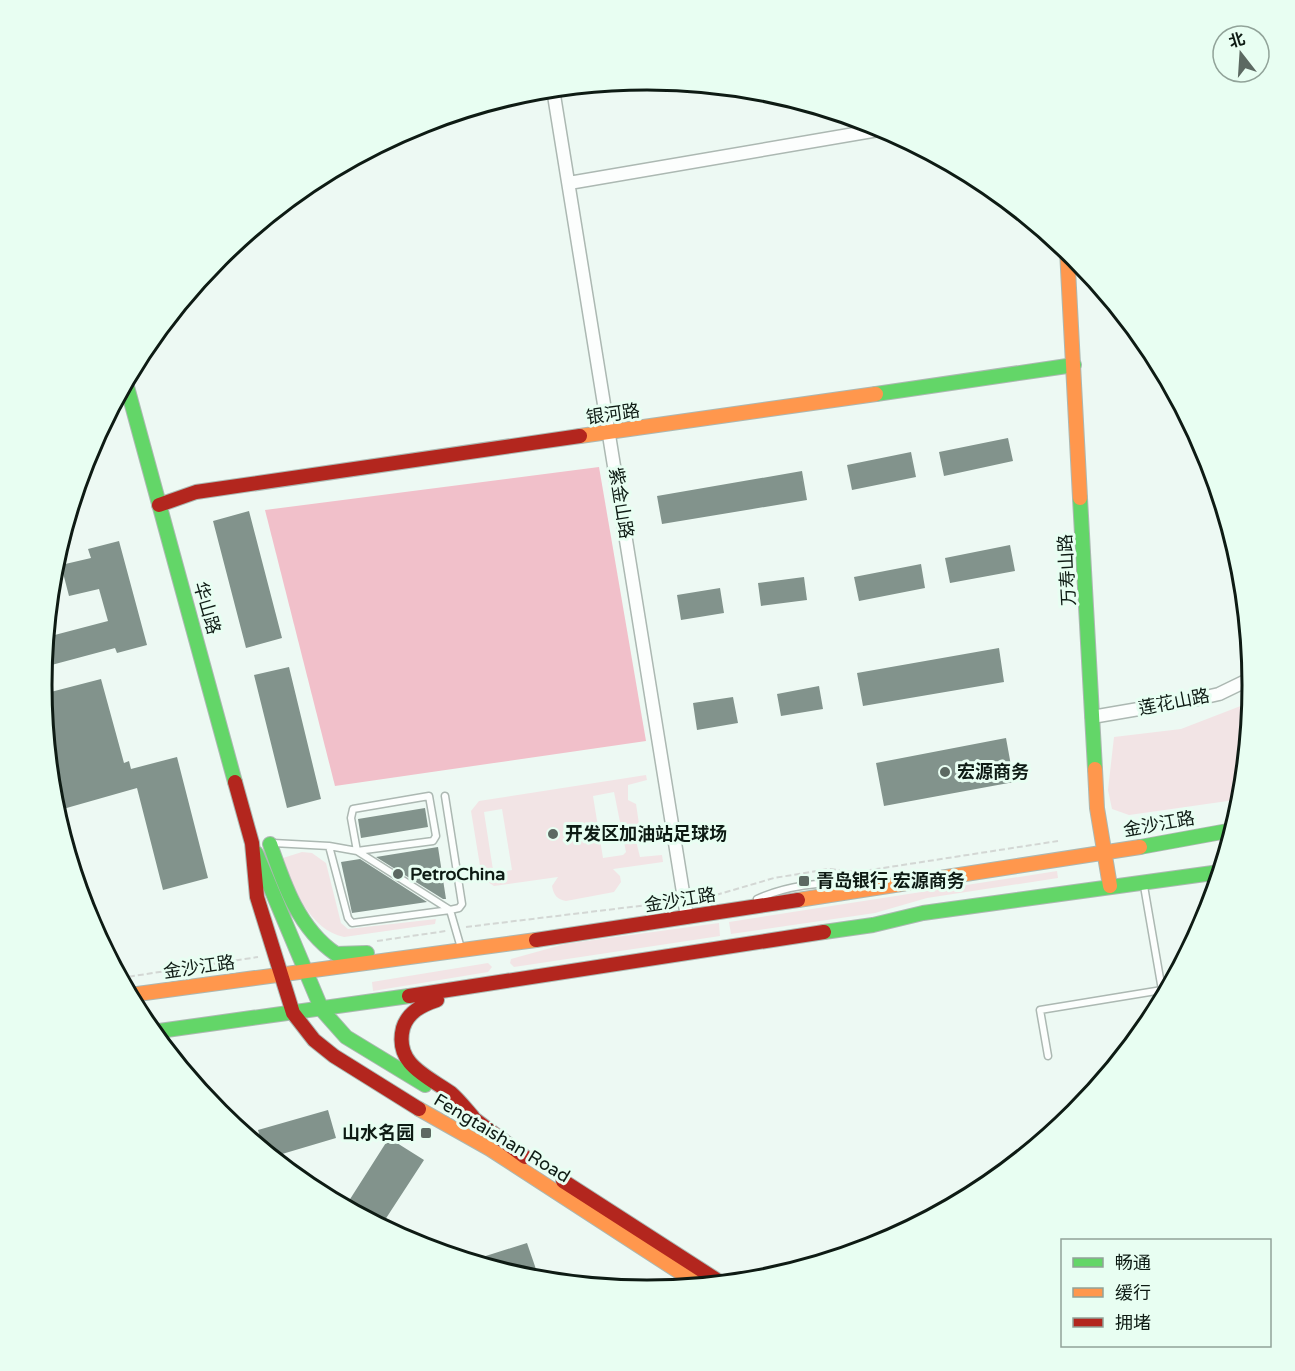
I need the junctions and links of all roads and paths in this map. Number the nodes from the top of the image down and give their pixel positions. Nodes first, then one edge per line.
1 (555, 98) edge
2 (865, 132) edge
3 (569, 183) junction
4 (1068, 265) edge
5 (1074, 365) junction
6 (129, 394) edge
7 (611, 433) junction
8 (159, 505) junction
9 (1242, 683) edge
10 (1092, 717) junction
11 (445, 796) dead end
12 (1224, 832) edge
13 (1058, 841) dead end
14 (252, 843) junction
15 (270, 844) junction
16 (329, 846) junction
17 (357, 851) junction
18 (1103, 853) junction
19 (1212, 874) edge
20 (1143, 883) junction
21 (1110, 886) junction
22 (713, 896) dead end
23 (685, 900) junction
24 (450, 910) junction
25 (687, 916) junction
26 (454, 930) junction
27 (372, 942) dead end
28 (462, 951) junction
29 (274, 955) junction
30 (305, 971) junction
31 (281, 974) junction
32 (129, 977) edge
33 (1163, 982) edge
34 (493, 984) junction
35 (1158, 991) edge
36 (139, 994) edge
37 (322, 1010) junction
38 (293, 1013) junction
39 (163, 1031) edge
40 (1048, 1056) dead end
41 (473, 1117) junction
42 (711, 1276) edge
43 (690, 1279) edge

1 - 3 street, 紫金山路
2 - 3 street
3 - 7 street, 紫金山路
4 - 5 street, 万寿山路
5 - 7 street, 银河路
5 - 10 street, 万寿山路
6 - 8 street, 华山路
7 - 8 street, 银河路
7 - 23 street, 紫金山路
8 - 14 street, 华山路
9 - 10 street, 莲花山路
10 - 18 street, 万寿山路
11 - 24 lane
12 - 18 street, 金沙江路
13 - 22 path
14 - 15 lane
14 - 29 street, Fengtaishan Road
14 - 30 street, Fengtaishan Road
15 - 16 lane
15 - 28 street
16 - 17 lane
16 - 24 lane
17 - 17 lane
17 - 24 lane
18 - 21 street, 万寿山路
18 - 25 street, 金沙江路
19 - 20 street
20 - 21 street
20 - 33 lane
21 - 34 street
23 - 25 street, 紫金山路
23 - 26 path
24 - 26 lane
25 - 28 street, 金沙江路
26 - 27 path
26 - 28 lane
28 - 30 street, 金沙江路
29 - 31 street, Fengtaishan Road
29 - 32 path
30 - 31 street, 金沙江路
30 - 37 street, Fengtaishan Road
31 - 36 street, 金沙江路
31 - 38 street, Fengtaishan Road
34 - 37 street
34 - 41 street
35 - 40 lane
37 - 38 street
37 - 41 street, Fengtaishan Road
38 - 39 street
38 - 43 street, Fengtaishan Road
41 - 42 street, Fengtaishan Road

